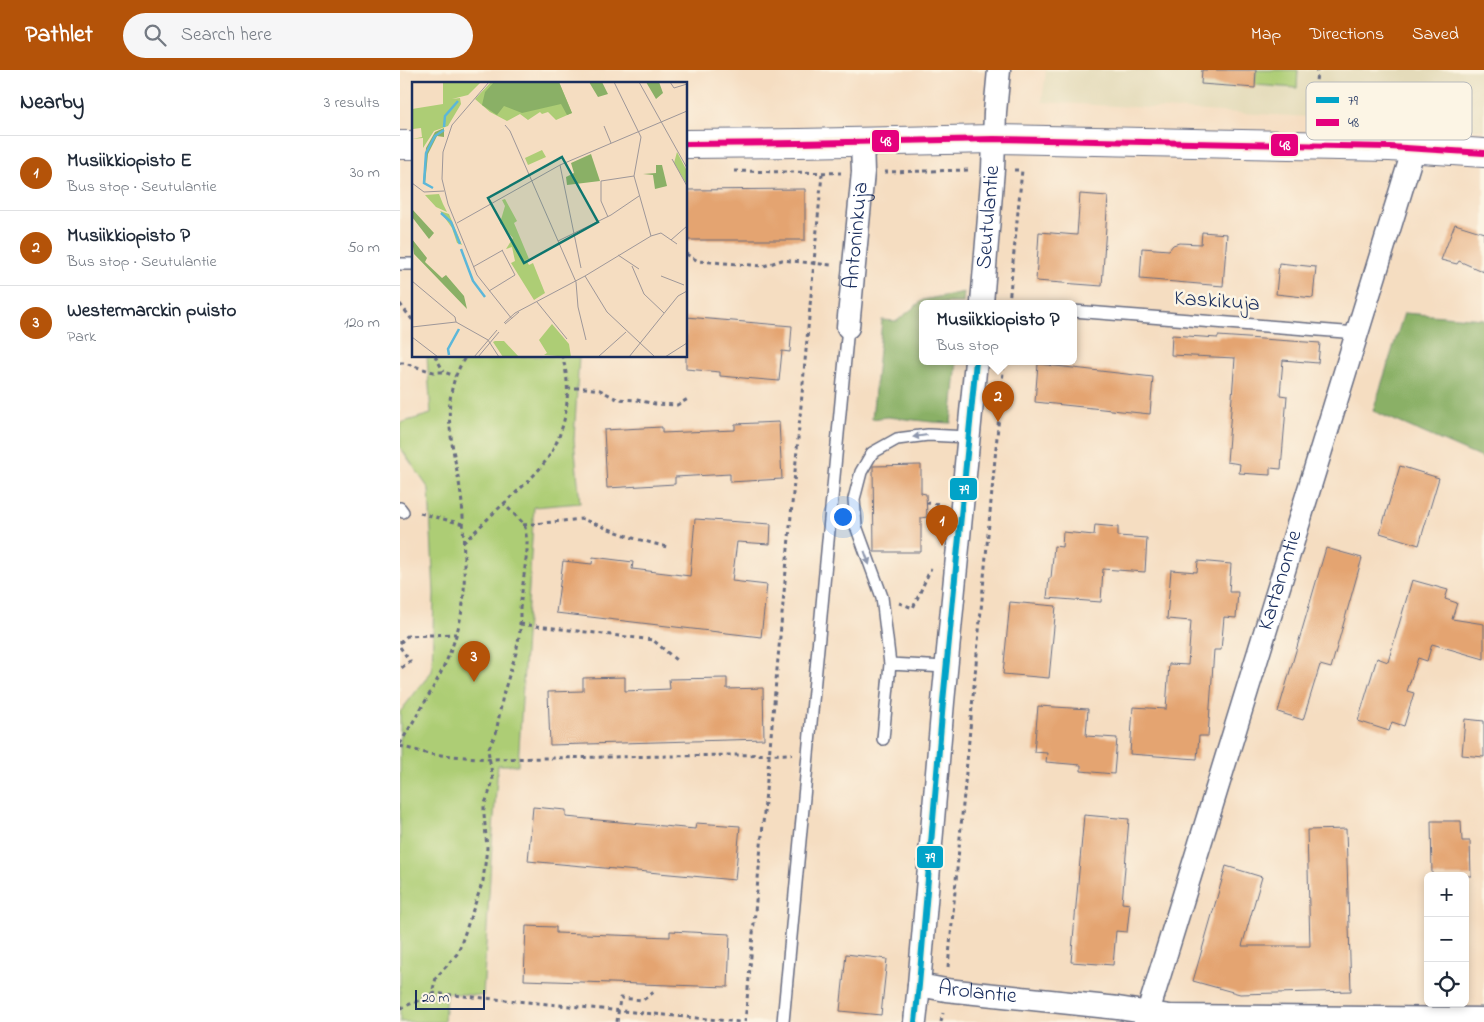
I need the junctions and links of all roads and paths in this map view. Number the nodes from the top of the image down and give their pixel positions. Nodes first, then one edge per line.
1 (999, 70) edge
2 (994, 139) junction
3 (1036, 139) junction
4 (862, 142) junction
5 (688, 144) edge
6 (1414, 148) junction
7 (1484, 153) edge
8 (822, 174) dead end
9 (688, 255) edge
10 (815, 264) junction
11 (854, 266) junction
12 (982, 300) edge
13 (1009, 300) edge
14 (400, 304) edge
15 (1077, 311) edge
16 (412, 319) edge
17 (848, 327) joint
18 (1357, 333) junction
19 (436, 358) edge
20 (465, 358) edge
21 (563, 358) edge
22 (400, 363) edge
23 (976, 365) edge
24 (1004, 365) edge
25 (444, 372) junction
26 (456, 376) junction
27 (567, 388) junction
28 (688, 399) dead end
29 (968, 436) junction
30 (504, 504) junction
31 (926, 504) dead end
32 (946, 504) dead end
33 (402, 510) edge
34 (463, 524) junction
35 (523, 524) junction
36 (463, 543) junction
37 (668, 547) dead end
38 (933, 565) dead end
39 (882, 597) junction
40 (520, 624) junction
41 (456, 634) junction
42 (400, 643) edge
43 (400, 647) edge
44 (676, 660) dead end
45 (890, 664) junction
46 (946, 667) junction
47 (400, 669) edge
48 (883, 739) dead end
49 (400, 745) edge
50 (770, 754) junction
51 (808, 754) junction
52 (489, 759) junction
53 (920, 985) junction
54 (946, 990) junction
55 (654, 992) dead end
56 (432, 993) junction
57 (400, 1008) edge
58 (619, 1010) junction
59 (1147, 1017) edge
60 (1484, 1019) edge
61 (618, 1022) edge
62 (739, 1022) edge
63 (745, 1022) edge
64 (783, 1022) edge
65 (915, 1022) edge
66 (941, 1022) edge

1 - 2 street, Seutulantie
2 - 3 street
2 - 4 street
2 - 12 street, Seutulantie
3 - 6 street
3 - 13 path
4 - 5 street
4 - 11 street, Antoninkuja
6 - 7 street
6 - 18 street, Kartanontie
8 - 10 path
9 - 10 path
10 - 11 path
10 - 50 path
11 - 17 street, Antoninkuja
14 - 16 path
15 - 18 lane, Kaskikuja
17 - 51 lane
18 - 59 street, Kartanontie
19 - 25 path
20 - 26 path
21 - 27 path
22 - 25 path
23 - 29 street
24 - 54 path
25 - 26 path
26 - 34 path
27 - 28 path
27 - 30 path
29 -> 39 lane
29 - 46 street
30 - 35 path
30 - 36 path
31 - 32 path
33 - 34 path
34 - 36 path
35 - 37 path
35 - 40 path
36 - 41 path
38 - 39 path
39 - 45 lane
40 - 44 path
40 - 52 path
41 - 42 path
41 - 49 path
43 - 47 path
45 - 46 lane
45 - 48 lane
46 - 53 street
49 - 52 path
50 - 51 path
50 - 52 path
50 - 63 path
51 - 64 lane
52 - 56 path
53 - 54 street, Arolantie
53 - 65 street
54 - 59 street, Arolantie
54 - 66 path
55 - 58 path
56 - 57 path
56 - 58 path
58 - 61 path
58 - 62 path
59 - 60 street, Arolantie

